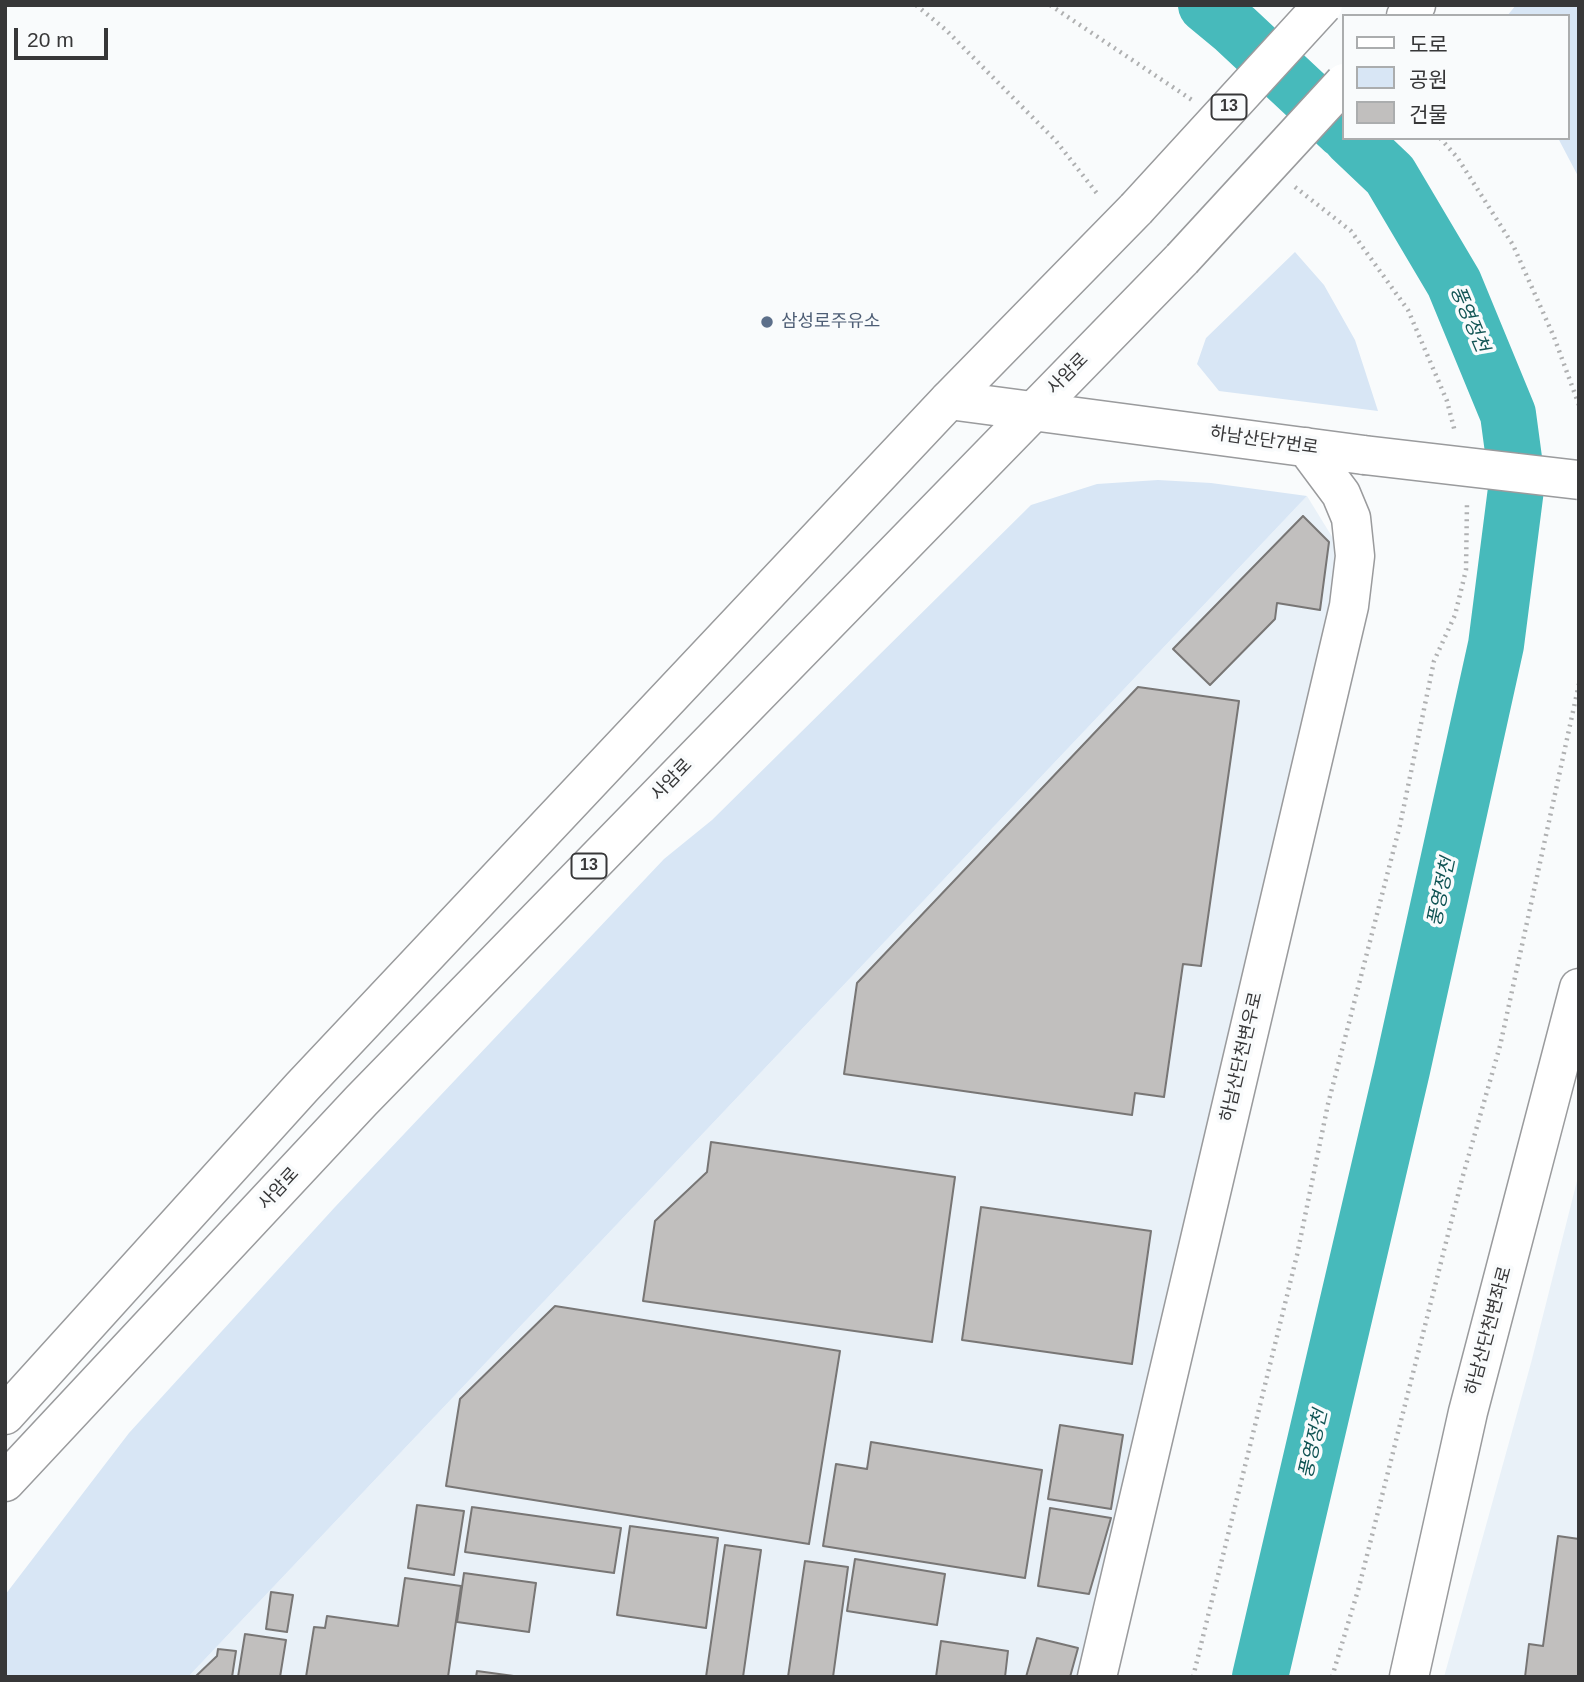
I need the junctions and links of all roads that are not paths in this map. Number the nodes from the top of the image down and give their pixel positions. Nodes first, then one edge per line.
1 (1323, 5) edge
2 (1342, 85) edge
3 (949, 400) junction
4 (1033, 410) junction
5 (1306, 447) junction
6 (1579, 480) edge
7 (1579, 988) edge
8 (5, 1415) edge
9 (5, 1482) edge
10 (1097, 1677) edge
11 (1409, 1677) edge

1 - 3 main road, 13, bridge
2 - 4 main road, 사암로 / 13, bridge
3 - 4 main road, 하남산단7번로
3 - 8 main road, 13
4 - 5 main road, 하남산단7번로
4 - 9 main road, 사암로 / 13
5 - 6 main road, 하남산단7번로, bridge
5 - 10 main road, 하남산단천변우로
7 - 11 main road, 하남산단천변좌로

